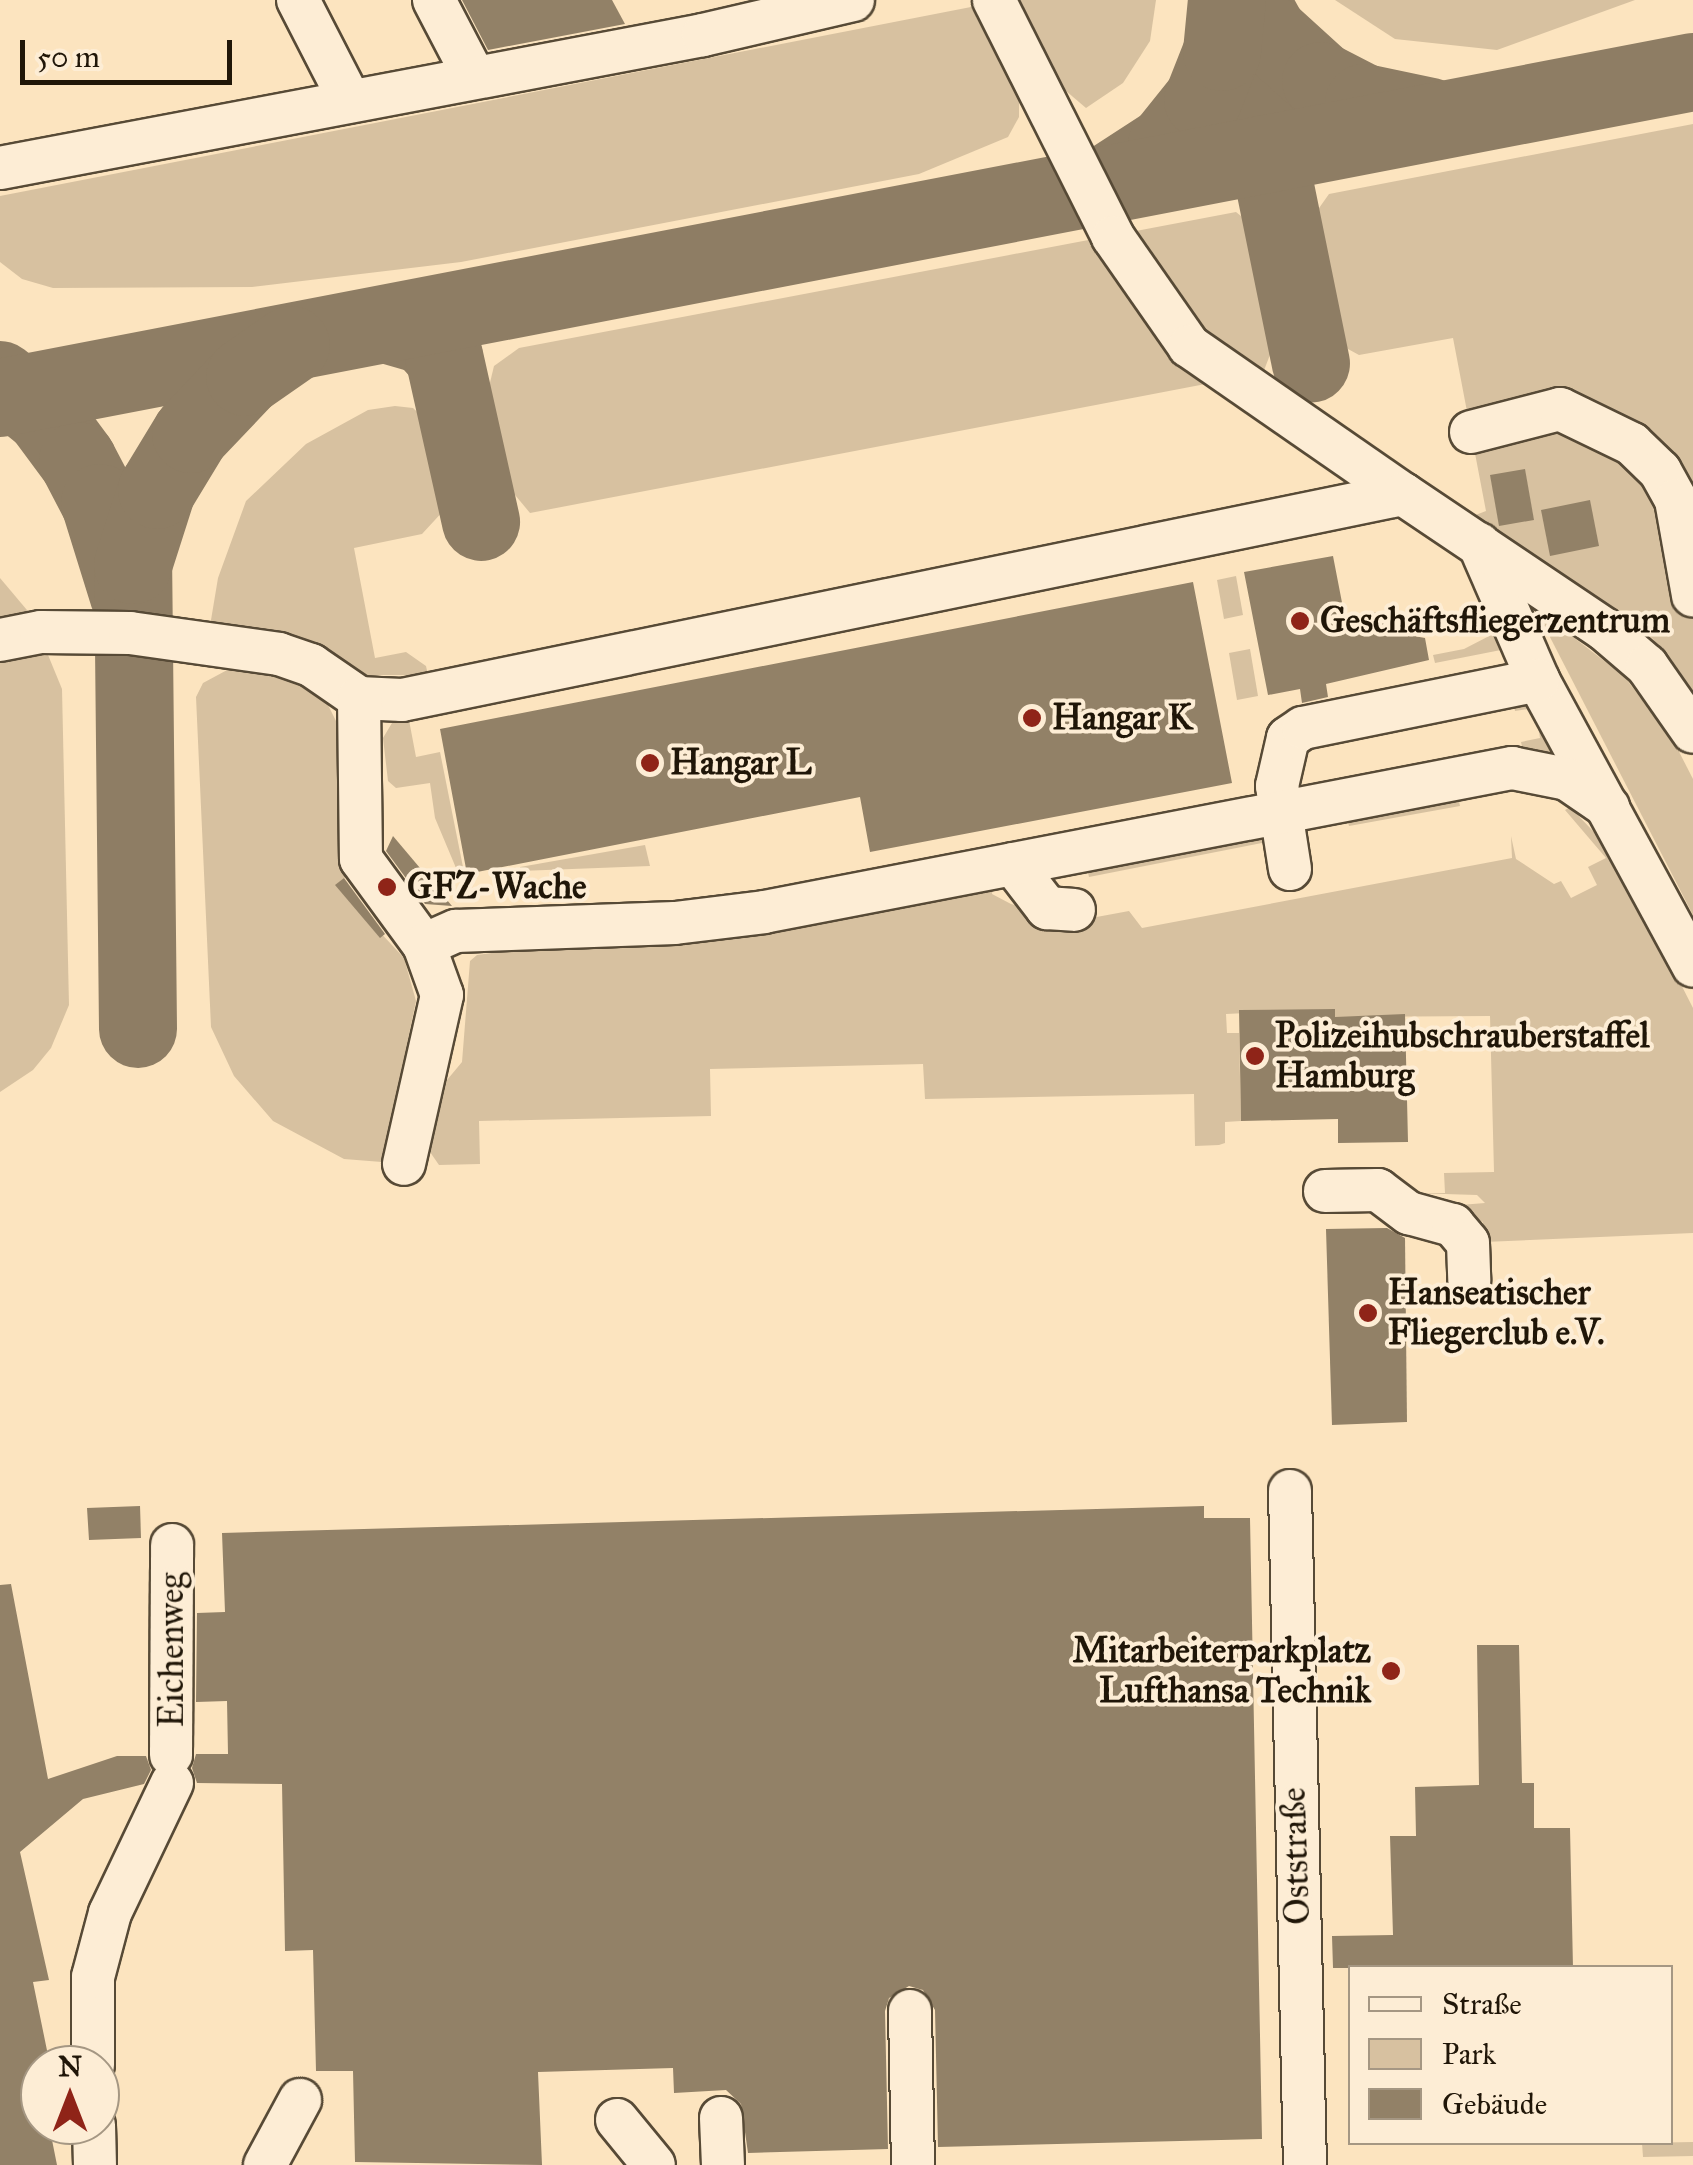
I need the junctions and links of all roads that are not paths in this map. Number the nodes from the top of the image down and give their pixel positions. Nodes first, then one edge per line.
1 (298, 0) edge
2 (434, 0) edge
3 (853, 0) edge
4 (994, 0) edge
5 (694, 17) edge
6 (474, 77) junction
7 (350, 101) junction
8 (0, 168) edge
9 (1471, 432) dead end
10 (1403, 494) junction
11 (1687, 516) edge
12 (1478, 543) junction
13 (1693, 595) edge
14 (0, 640) edge
15 (1538, 680) junction
16 (359, 698) junction
17 (1690, 710) edge
18 (1608, 807) junction
19 (1280, 812) junction
20 (1013, 864) junction
21 (1290, 869) dead end
22 (1074, 910) dead end
23 (424, 945) junction
24 (1693, 966) edge
25 (404, 1164) dead end
26 (1325, 1192) dead end
27 (1469, 1281) dead end
28 (1278, 1492) dead end
29 (172, 1544) dead end
30 (910, 2011) dead end
31 (93, 2045) edge
32 (300, 2100) dead end
33 (721, 2118) dead end
34 (617, 2120) dead end
35 (265, 2165) edge
36 (654, 2165) edge
37 (723, 2165) edge
38 (913, 2165) edge
39 (1305, 2165) edge

1 - 7 lane
2 - 6 lane
3 - 5 lane
4 - 10 lane
5 - 6 lane
6 - 7 lane
7 - 8 lane
9 - 11 lane
10 - 12 lane
10 - 16 lane
11 - 13 lane
12 - 15 lane
12 - 17 lane
14 - 16 lane
15 - 18 lane
15 - 19 lane
16 - 23 lane
18 - 19 lane
18 - 24 lane
19 - 20 lane
19 - 21 lane
20 - 22 lane
20 - 23 lane
23 - 25 lane
26 - 27 lane
28 - 39 lane, Oststraße
29 - 31 lane, Eichenweg
30 - 38 lane
32 - 35 lane
33 - 37 lane
34 - 36 lane

